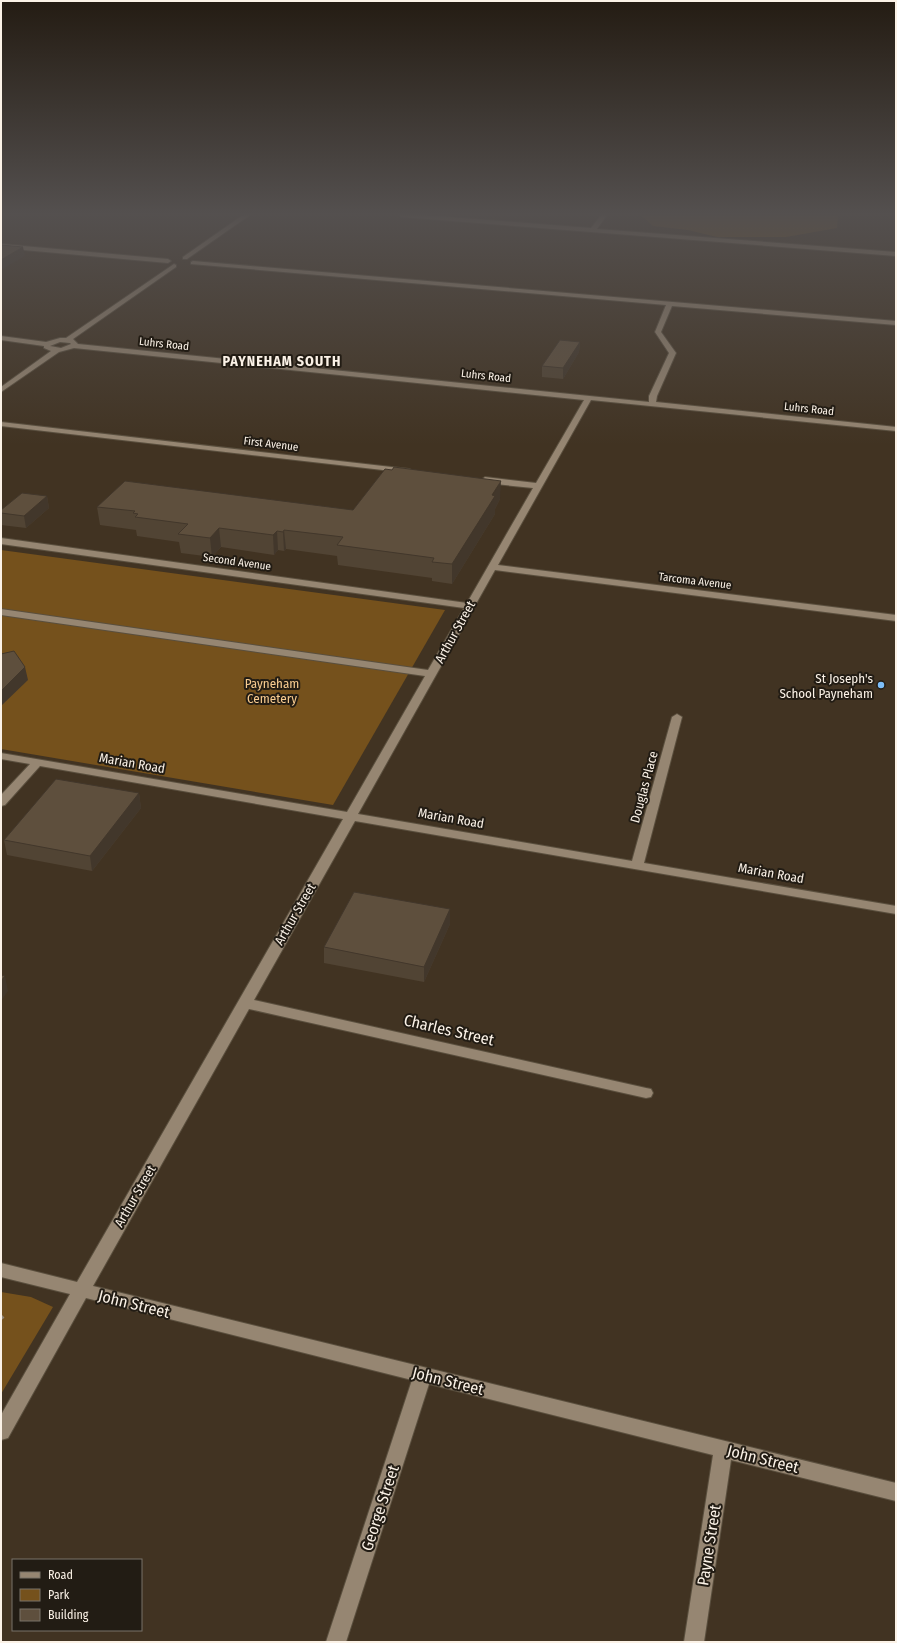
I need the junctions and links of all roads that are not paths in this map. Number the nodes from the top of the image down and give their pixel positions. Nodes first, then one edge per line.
1 (139, 292) edge
2 (522, 292) edge
3 (670, 304) junction
4 (896, 324) edge
5 (1, 338) edge
6 (68, 340) junction
7 (47, 344) junction
8 (74, 346) junction
9 (57, 350) junction
10 (1, 390) edge
11 (589, 397) junction
12 (652, 404) junction
13 (1, 424) edge
14 (896, 429) edge
15 (420, 472) edge
16 (476, 479) edge
17 (538, 486) junction
18 (1, 541) edge
19 (492, 567) junction
20 (470, 606) junction
21 (1, 612) edge
22 (896, 618) edge
23 (431, 674) junction
24 (677, 717) dead end
25 (1, 756) edge
26 (38, 762) junction
27 (1, 802) edge
28 (351, 816) junction
29 (638, 864) junction
30 (896, 910) edge
31 (244, 1003) junction
32 (646, 1093) dead end
33 (1, 1270) edge
34 (81, 1291) junction
35 (423, 1375) junction
36 (1, 1432) edge
37 (723, 1449) junction
38 (896, 1492) edge
39 (336, 1642) edge
40 (694, 1642) edge

1 - 6 street
2 - 3 street
3 - 4 street
3 - 12 street
5 - 7 street
6 - 7 street
6 - 8 street
7 - 9 street
8 - 9 street, Luhrs Road
8 - 11 street, Luhrs Road
9 - 10 street
11 - 12 street, Luhrs Road
11 - 17 street, Arthur Street
12 - 14 street, Luhrs Road
13 - 15 street, First Avenue
16 - 17 street
17 - 19 street, Arthur Street
18 - 20 street, Second Avenue
19 - 20 street, Arthur Street
19 - 22 street, Tarcoma Avenue
20 - 23 street, Arthur Street
21 - 23 street
23 - 28 street, Arthur Street
24 - 29 street, Douglas Place
25 - 26 street, Marian Road
26 - 27 street
26 - 28 street, Marian Road
28 - 29 street, Marian Road
28 - 31 street, Arthur Street
29 - 30 street, Marian Road
31 - 32 street, Charles Street
31 - 34 street, Arthur Street
33 - 34 street, John Street
34 - 35 street, John Street
34 - 36 street, Arthur Street
35 - 37 street, John Street
35 - 39 street, George Street
37 - 38 street, John Street
37 - 40 street, Payne Street

